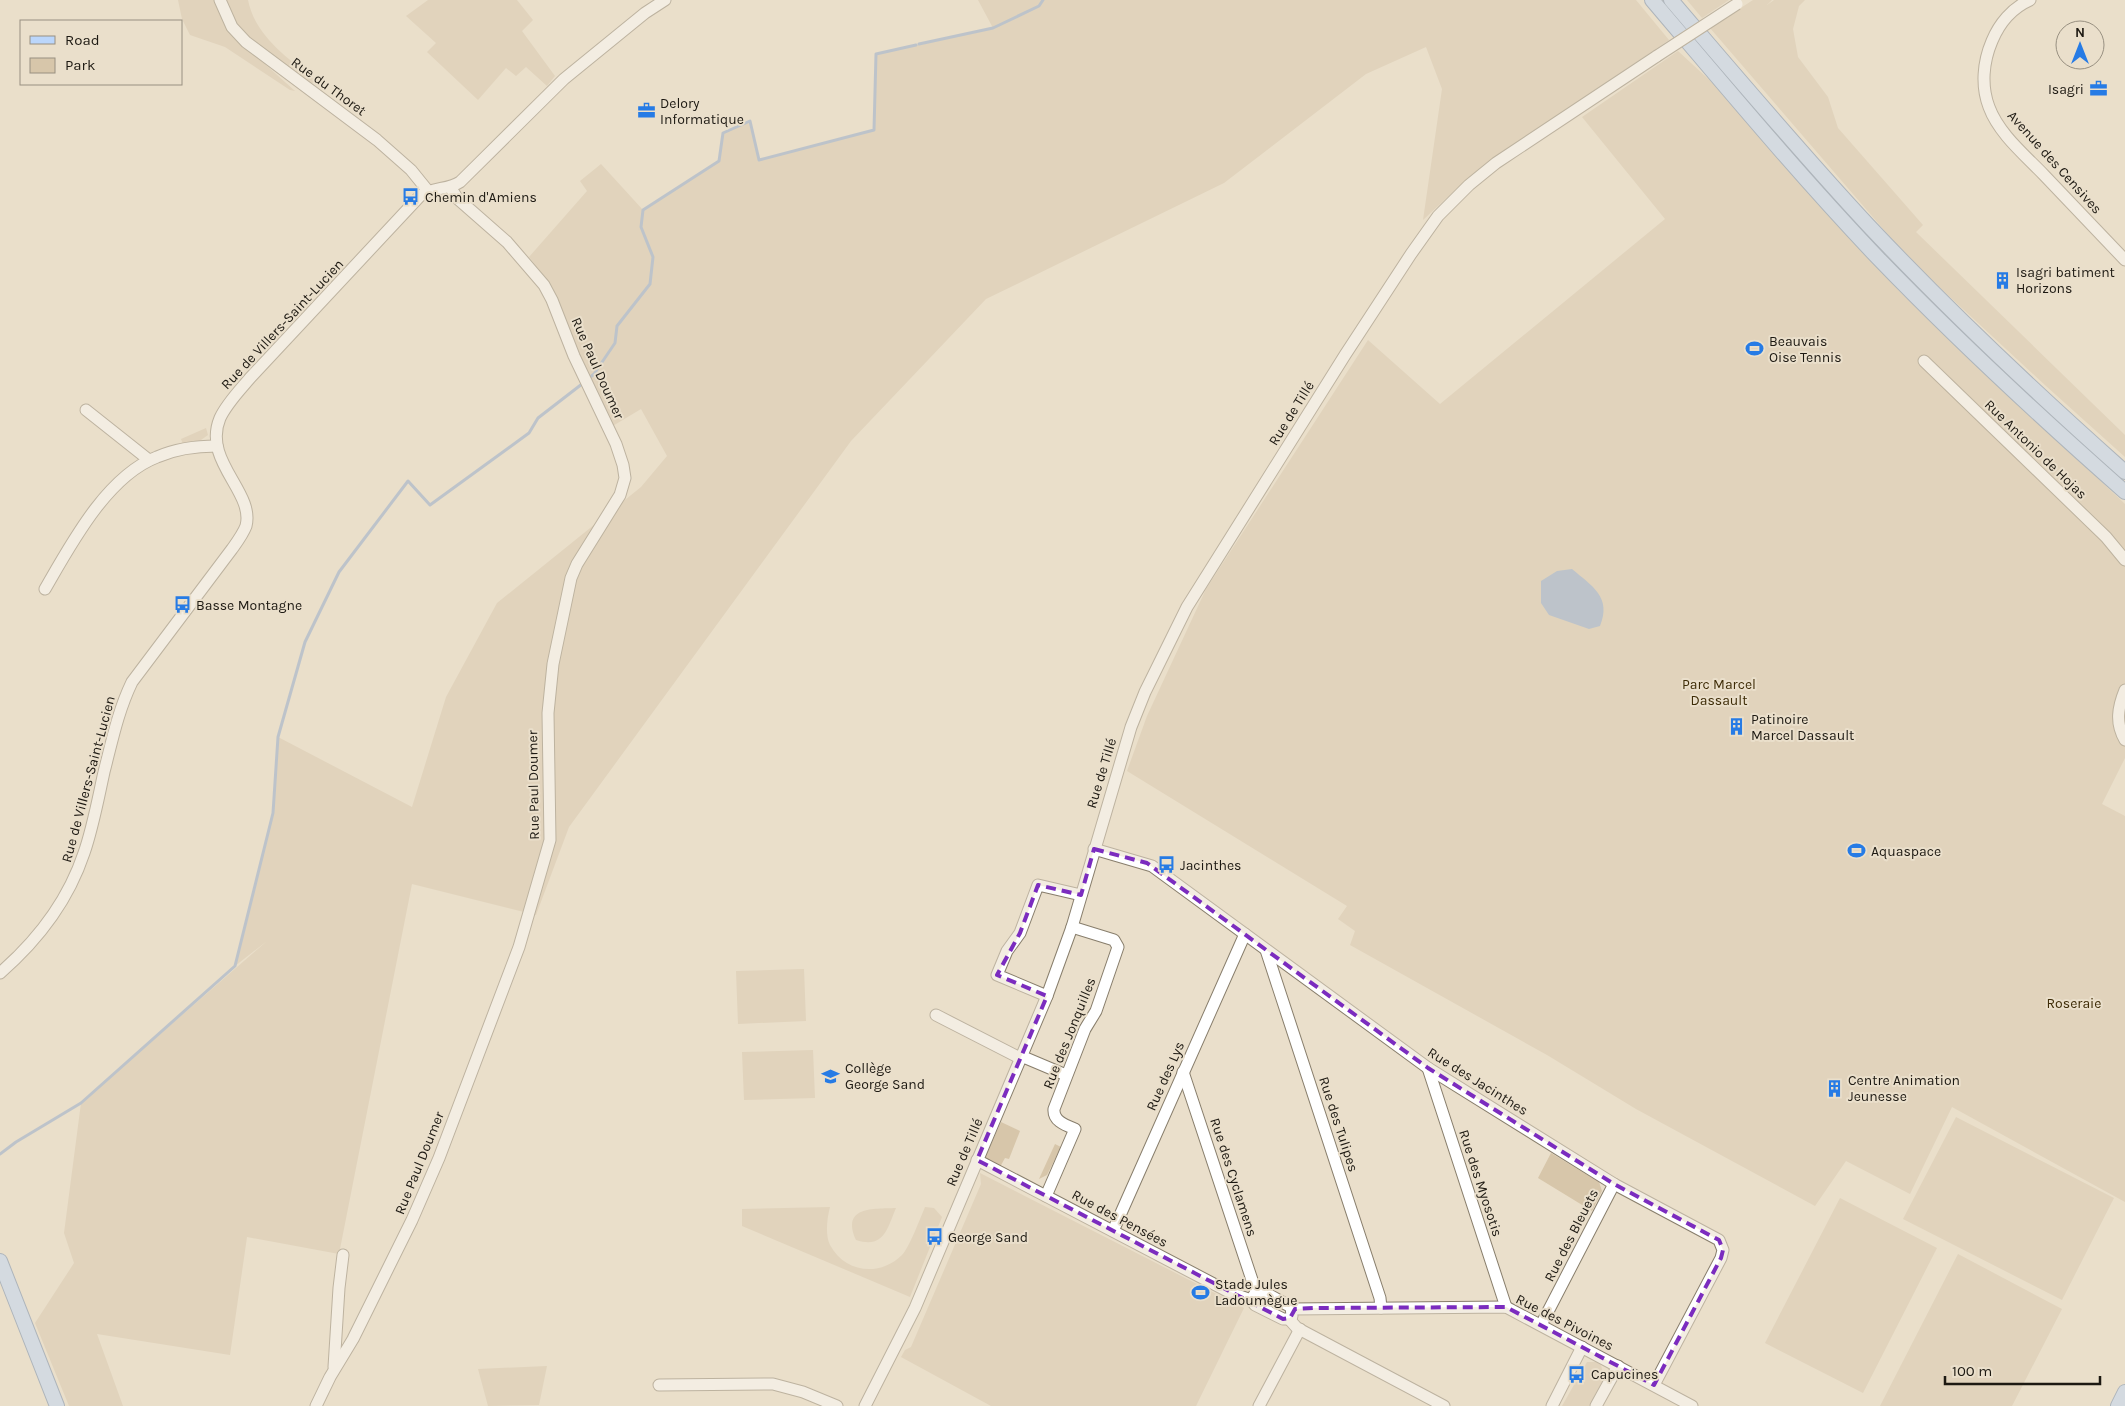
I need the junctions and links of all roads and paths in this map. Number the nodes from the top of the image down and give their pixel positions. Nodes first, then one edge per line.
1 (220, 0) edge
2 (665, 0) edge
3 (1652, 0) edge
4 (1671, 0) edge
5 (2030, 0) edge
6 (1739, 2) edge
7 (450, 187) junction
8 (428, 191) junction
9 (2125, 260) edge
10 (1924, 361) dead end
11 (86, 410) dead end
12 (2057, 412) junction
13 (217, 446) junction
14 (149, 460) junction
15 (2125, 461) edge
16 (2125, 472) edge
17 (2125, 492) edge
18 (2125, 560) edge
19 (46, 589) dead end
20 (2125, 690) edge
21 (2125, 740) edge
22 (1094, 849) junction
23 (1082, 895) junction
24 (1072, 927) junction
25 (1245, 934) junction
26 (1266, 950) junction
27 (0, 973) edge
28 (1047, 996) junction
29 (936, 1015) dead end
30 (1020, 1057) junction
31 (1428, 1068) junction
32 (1183, 1072) junction
33 (1066, 1075) junction
34 (977, 1160) junction
35 (1614, 1184) junction
36 (1046, 1196) junction
37 (1113, 1231) junction
38 (343, 1255) dead end
39 (0, 1261) edge
40 (3, 1276) edge
41 (1254, 1296) junction
42 (1506, 1307) junction
43 (1381, 1308) junction
44 (1291, 1314) junction
45 (1541, 1326) junction
46 (1300, 1329) junction
47 (1582, 1347) junction
48 (1618, 1366) junction
49 (334, 1368) junction
50 (659, 1385) dead end
51 (1654, 1385) junction
52 (57, 1406) edge
53 (316, 1406) edge
54 (837, 1406) edge
55 (865, 1406) edge
56 (1259, 1406) edge
57 (1444, 1406) edge
58 (1552, 1406) edge
59 (1596, 1406) edge
60 (1692, 1406) edge

1 - 8 street, Rue du Thoret
2 - 7 street, Rue de Villers-Saint-Lucien
3 - 17 main road
4 - 12 main road
5 - 9 street, Avenue des Censives
6 - 22 street, Rue de Tillé, bridge
7 - 8 street, Rue de Villers-Saint-Lucien
7 - 49 street, Rue Paul Doumer
8 - 13 street, Rue de Villers-Saint-Lucien
10 - 18 street, Rue Antonio de Hojas
11 - 14 street
12 - 15 main road
12 - 16 main road
13 - 14 street
13 - 27 street, Rue de Villers-Saint-Lucien
14 - 19 street
20 - 21 street
22 - 23 street, Rue de Tillé
22 - 25 street, Rue des Jacinthes
23 - 24 street, Rue de Tillé
23 - 28 street
24 - 28 street, Rue de Tillé
24 - 33 street, Rue des Jonquilles
25 - 26 street, Rue des Jacinthes
25 - 32 street, Rue des Lys
26 - 31 street, Rue des Jacinthes
26 - 43 street, Rue des Tulipes
28 - 30 street, Rue de Tillé
29 - 30 street
30 - 33 street
30 - 34 street, Rue de Tillé
31 - 35 street, Rue des Jacinthes
31 - 42 street, Rue des Myosotis
32 - 37 street, Rue des Lys
32 - 41 street, Rue des Cyclamens
33 - 36 street, Rue des Jonquilles
34 - 36 street, Rue des Pensées
34 - 55 street, Rue de Tillé
35 - 45 street, Rue des Bleuets
35 - 51 street, Rue des Jacinthes
36 - 37 street, Rue des Pensées
37 - 41 street, Rue des Pensées
38 - 49 street
39 - 40 main road
40 - 52 main road
41 - 44 street, Rue des Pensées
42 - 43 street, Rue des Pivoines
42 - 45 street, Rue des Pivoines
43 - 44 street, Rue des Pivoines
44 - 46 street, Rue des Pensées
45 - 47 street, Rue des Pivoines
46 - 56 street
46 - 57 street, Rue des Pensées
47 - 48 street, Rue des Pivoines
47 - 58 street
48 - 51 street, Rue des Pivoines
48 - 59 street
49 - 53 street, Rue Paul Doumer
50 - 54 street
51 - 60 street, Rue des Pivoines

